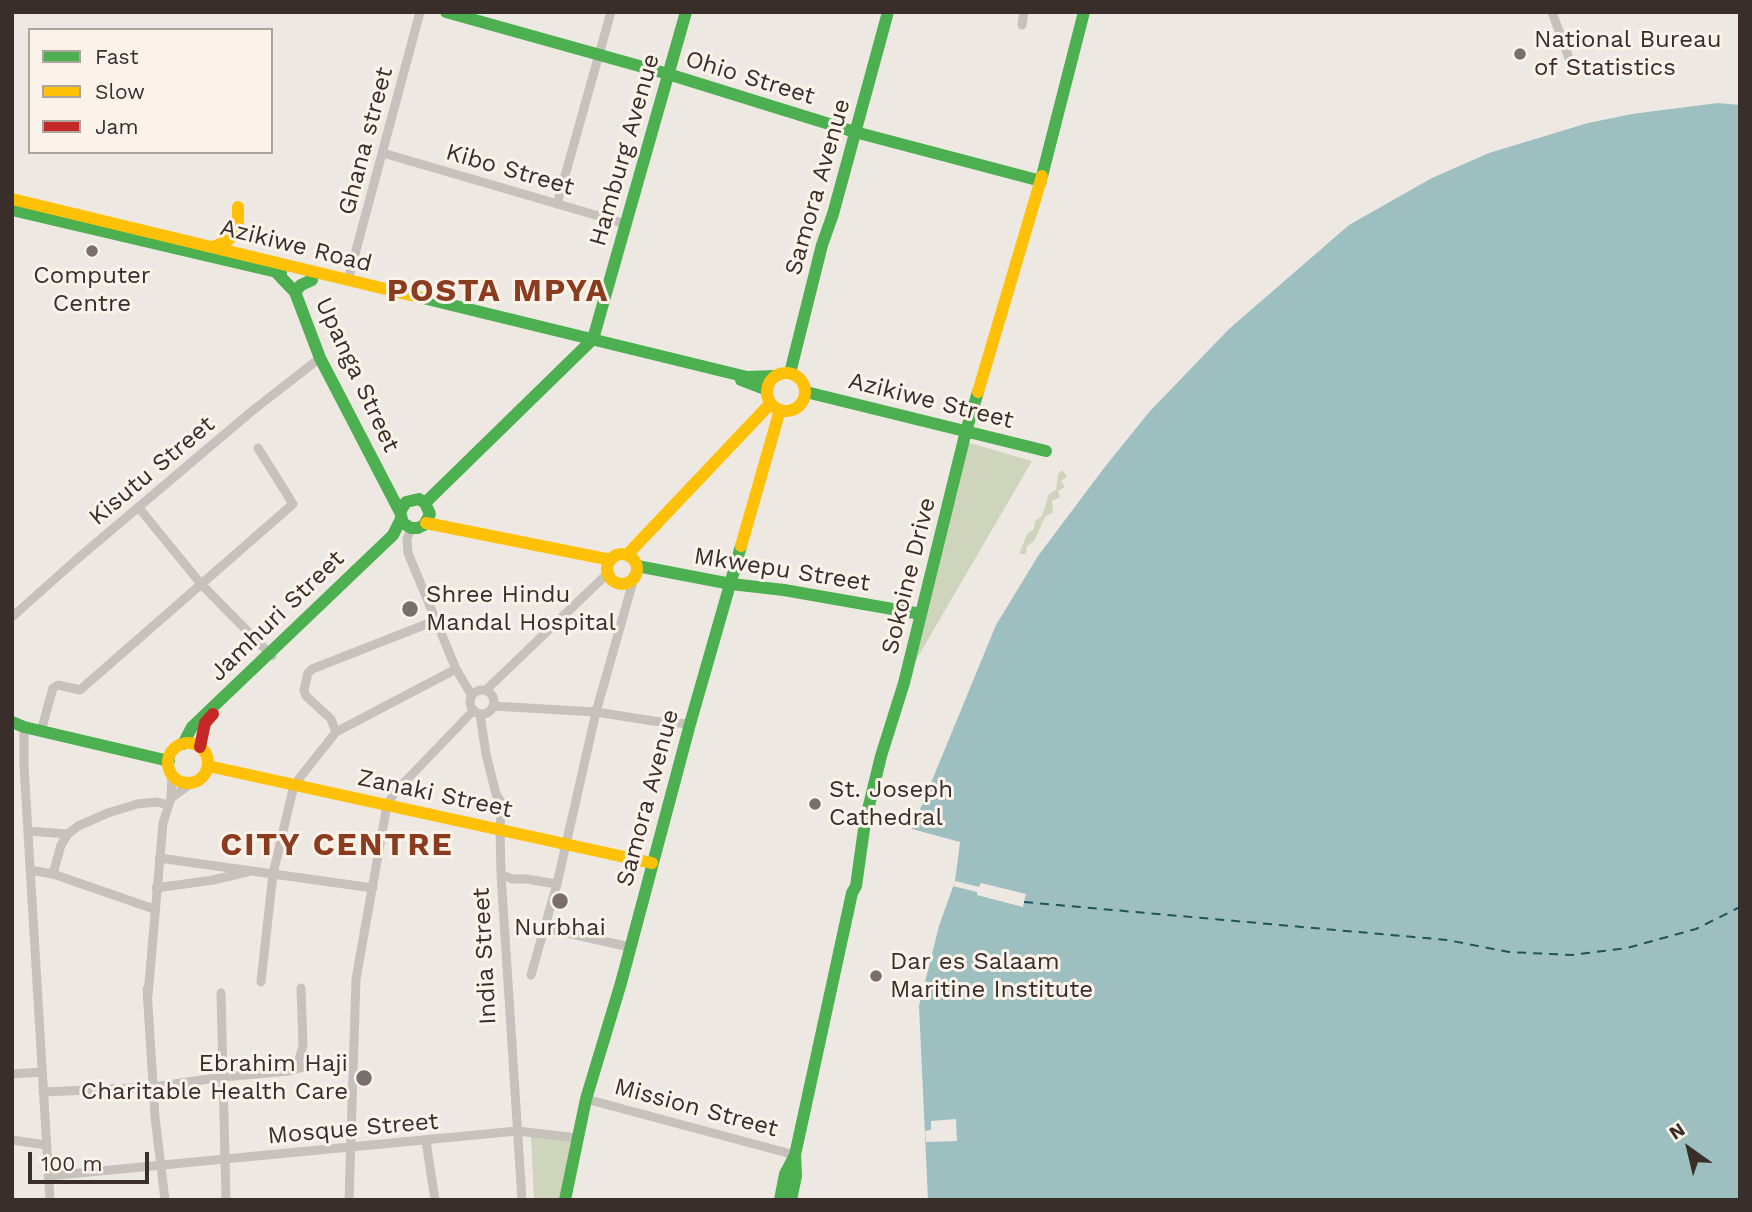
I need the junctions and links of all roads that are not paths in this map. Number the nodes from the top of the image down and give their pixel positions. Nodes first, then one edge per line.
1 (420, 12) edge
2 (446, 12) edge
3 (611, 12) edge
4 (686, 12) edge
5 (888, 12) edge
6 (1024, 12) edge
7 (1084, 12) edge
8 (1552, 12) edge
9 (1022, 25) dead end
10 (599, 54) junction
11 (1570, 61) dead end
12 (668, 74) junction
13 (855, 132) junction
14 (383, 153) junction
15 (1041, 181) junction
16 (12, 199) edge
17 (557, 204) junction
18 (238, 206) dead end
19 (12, 210) edge
20 (625, 224) junction
21 (213, 247) junction
22 (272, 266) junction
23 (312, 280) junction
24 (348, 280) junction
25 (295, 292) junction
26 (591, 342) junction
27 (320, 358) junction
28 (790, 373) junction
29 (775, 376) junction
30 (806, 392) junction
31 (773, 401) junction
32 (966, 431) junction
33 (258, 448) dead end
34 (1046, 451) dead end
35 (425, 503) junction
36 (139, 508) junction
37 (405, 518) junction
38 (426, 523) junction
39 (627, 555) junction
40 (611, 560) junction
41 (635, 572) junction
42 (608, 573) junction
43 (201, 584) junction
44 (731, 584) junction
45 (921, 614) junction
46 (12, 617) edge
47 (437, 620) junction
48 (270, 654) junction
49 (456, 669) junction
50 (486, 690) junction
51 (472, 696) junction
52 (494, 706) junction
53 (477, 712) junction
54 (596, 712) junction
55 (18, 724) edge
56 (690, 724) junction
57 (41, 731) junction
58 (336, 732) junction
59 (183, 744) junction
60 (200, 747) junction
61 (208, 766) junction
62 (170, 768) junction
63 (193, 782) junction
64 (294, 785) junction
65 (169, 801) junction
66 (387, 805) junction
67 (500, 829) junction
68 (28, 831) junction
69 (68, 834) junction
70 (565, 845) junction
71 (159, 858) junction
72 (652, 863) junction
73 (30, 870) junction
74 (253, 871) junction
75 (52, 874) junction
76 (273, 874) junction
77 (501, 874) junction
78 (557, 884) junction
79 (156, 888) junction
80 (373, 888) junction
81 (154, 909) junction
82 (544, 928) junction
83 (630, 947) junction
84 (531, 975) dead end
85 (261, 982) dead end
86 (301, 988) dead end
87 (221, 993) dead end
88 (307, 1066) dead end
89 (296, 1069) junction
90 (42, 1072) junction
91 (12, 1074) edge
92 (222, 1077) junction
93 (153, 1087) junction
94 (43, 1093) junction
95 (586, 1098) junction
96 (517, 1131) junction
97 (578, 1138) junction
98 (12, 1140) edge
99 (426, 1141) junction
100 (46, 1145) junction
101 (350, 1148) junction
102 (795, 1155) junction
103 (223, 1160) junction
104 (162, 1166) junction
105 (48, 1176) junction
106 (50, 1200) edge
107 (165, 1200) edge
108 (226, 1200) edge
109 (349, 1200) edge
110 (435, 1200) edge
111 (522, 1200) edge
112 (565, 1200) edge
113 (780, 1200) edge
114 (791, 1200) edge

1 - 14 street, Ghana street
2 - 10 street, Ohio Street
3 - 10 street
4 - 12 street, Hamburg Avenue
5 - 13 street, Samora Avenue
6 - 9 street
7 - 15 street, Sokoine Drive
8 - 11 street
10 - 12 street, Ohio Street
10 - 17 street
12 - 13 street, Ohio Street
12 - 20 street, Hamburg Avenue
13 - 15 street, Ohio Street
13 - 28 street, Samora Avenue
14 - 17 street, Kibo Street
14 - 24 street, Ghana street
15 - 32 street, Sokoine Drive
16 - 21 street, Azikiwe Road
17 - 20 street, Kibo Street
18 - 21 street
19 - 22 street, Azikiwe Road
20 - 26 street, Hamburg Avenue
21 - 22 street, Azikiwe Road
22 - 23 street, Azikiwe Road
22 - 24 street, Azikiwe Road
22 - 25 street, Upanga Street
23 - 25 street
23 - 26 street, Azikiwe Road
24 - 26 street, Azikiwe Road
25 - 27 street, Upanga Street
26 - 29 street, Azikiwe Road
26 - 31 street, Azikiwe Road
26 - 35 street
27 - 36 street, Kisutu Street
27 - 37 street, Upanga Street
28 - 29 street
28 - 30 street
29 - 31 street
30 - 31 street
30 - 32 street, Azikiwe Street
31 - 39 street
31 - 44 street, Samora Avenue
32 - 34 street, Azikiwe Street
32 - 45 street, Sokoine Drive
33 - 43 street
35 - 37 street
35 - 38 street
36 - 43 street
36 - 46 street, Kisutu Street
37 - 38 street
37 - 47 street
37 - 48 street, Jamhuri Street
38 - 40 street
39 - 40 street
39 - 41 street
40 - 42 street
41 - 42 street, Mkwepu Street
41 - 44 street, Mkwepu Street
41 - 54 street
42 - 50 street
43 - 48 street
43 - 57 street
44 - 45 street, Mkwepu Street
44 - 56 street, Samora Avenue
45 - 102 street, Sokoine Drive
47 - 49 street
47 - 58 street
48 - 59 street, Jamhuri Street
48 - 60 street, Jamhuri Street
49 - 51 street
49 - 58 street
50 - 51 street
50 - 52 street
51 - 53 street
52 - 53 street
52 - 54 street
53 - 66 street
53 - 67 street, India Street
54 - 56 street
54 - 70 street
55 - 57 street
55 - 68 street
56 - 72 street, Samora Avenue
57 - 62 street
58 - 64 street
59 - 60 street
59 - 62 street
60 - 61 street
61 - 63 street
61 - 64 street, Zanaki Street
62 - 63 street
62 - 65 street
63 - 65 street
64 - 66 street, Zanaki Street
64 - 76 street
65 - 69 street
65 - 71 street
66 - 67 street, Zanaki Street
66 - 80 street
67 - 70 street, Zanaki Street
67 - 77 street, India Street
68 - 69 street
68 - 73 street
69 - 75 street
70 - 72 street, Zanaki Street
70 - 78 street
71 - 74 street
71 - 79 street
72 - 83 street, Samora Avenue
73 - 75 street
73 - 90 street
74 - 76 street
74 - 79 street
75 - 81 street
76 - 80 street
76 - 85 street
77 - 78 street
77 - 96 street, India Street
78 - 82 street
79 - 81 street
80 - 101 street
81 - 93 street
82 - 83 street
82 - 84 street
83 - 95 street, Samora Avenue
86 - 89 street
87 - 92 street
88 - 89 street
89 - 92 street
90 - 91 street
90 - 94 street
92 - 93 street
92 - 103 street
93 - 94 street
93 - 104 street
94 - 100 street
95 - 97 street, Samora Avenue
95 - 102 street, Mission Street
96 - 97 street, Mosque Street
96 - 99 street, Mosque Street
96 - 111 street, India Street
97 - 112 street, Samora Avenue
98 - 100 street
99 - 101 street, Mosque Street
99 - 110 street
100 - 105 street
101 - 103 street, Mosque Street
101 - 109 street
102 - 113 street, Sokoine Drive
102 - 114 street, Sokoine Drive
103 - 104 street, Mosque Street
103 - 108 street
104 - 105 street, Mosque Street
104 - 107 street
105 - 106 street

